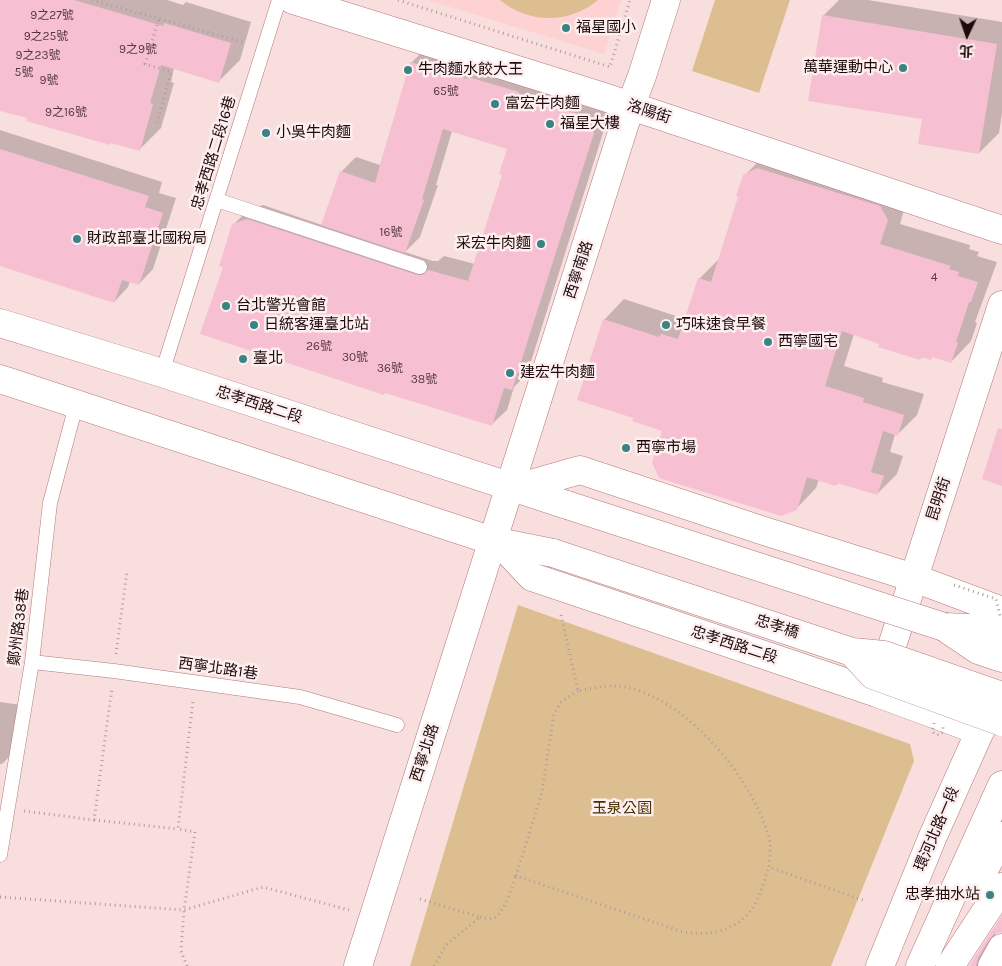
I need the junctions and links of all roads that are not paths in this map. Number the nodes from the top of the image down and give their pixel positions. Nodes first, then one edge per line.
1 (279, 0) edge
2 (293, 0) edge
3 (666, 0) edge
4 (630, 107) junction
5 (217, 200) junction
6 (996, 224) edge
7 (420, 267) dead end
8 (1002, 305) edge
9 (0, 323) edge
10 (162, 373) junction
11 (0, 379) edge
12 (76, 405) junction
13 (513, 487) junction
14 (496, 541) junction
15 (553, 553) joint
16 (914, 578) junction
17 (1001, 619) edge
18 (944, 627) junction
19 (852, 652) junction
20 (1002, 658) edge
21 (32, 662) junction
22 (877, 693) junction
23 (1002, 696) edge
24 (397, 725) dead end
25 (991, 726) edge
26 (1002, 785) edge
27 (1002, 836) edge
28 (0, 855) edge
29 (1002, 887) edge
30 (1002, 948) edge
31 (358, 966) edge
32 (880, 966) edge
33 (920, 966) edge
34 (935, 966) edge
35 (950, 966) edge
36 (992, 966) edge

1 - 5 lane, 忠孝西路二段16巷
2 - 4 main road, 洛陽街
3 - 4 main road, 西寧南路
4 - 6 main road, 洛陽街
4 - 13 main road, 西寧南路
5 - 7 lane
5 - 10 lane, 忠孝西路二段16巷
8 - 16 main road, 昆明街
9 - 10 main road, 忠孝西路二段
10 - 13 main road, 忠孝西路二段
11 - 12 main road, 忠孝西路二段
12 - 14 main road, 忠孝西路二段
12 - 21 lane, 鄭州路38巷
13 - 14 main road, 西寧南路
13 - 16 main road
13 - 18 main road, 忠孝西路二段, bridge
14 - 15 main road, 忠孝西路二段
14 - 22 main road, 忠孝西路二段
14 - 31 main road, 西寧北路
15 - 19 main road, 忠孝橋, bridge
16 - 17 main road
16 - 22 main road, 昆明街
17 - 18 main road
18 - 20 main road
19 - 23 main road, 忠孝橋, bridge
19 - 25 main road, bridge
21 - 24 lane, 西寧北路1巷
21 - 28 lane, 鄭州路38巷
22 - 25 main road, 忠孝西路二段
23 - 25 main road, 環河北路一段
25 - 32 main road, 環河北路一段
26 - 33 main road
27 - 34 main road
29 - 35 main road
30 - 36 main road

